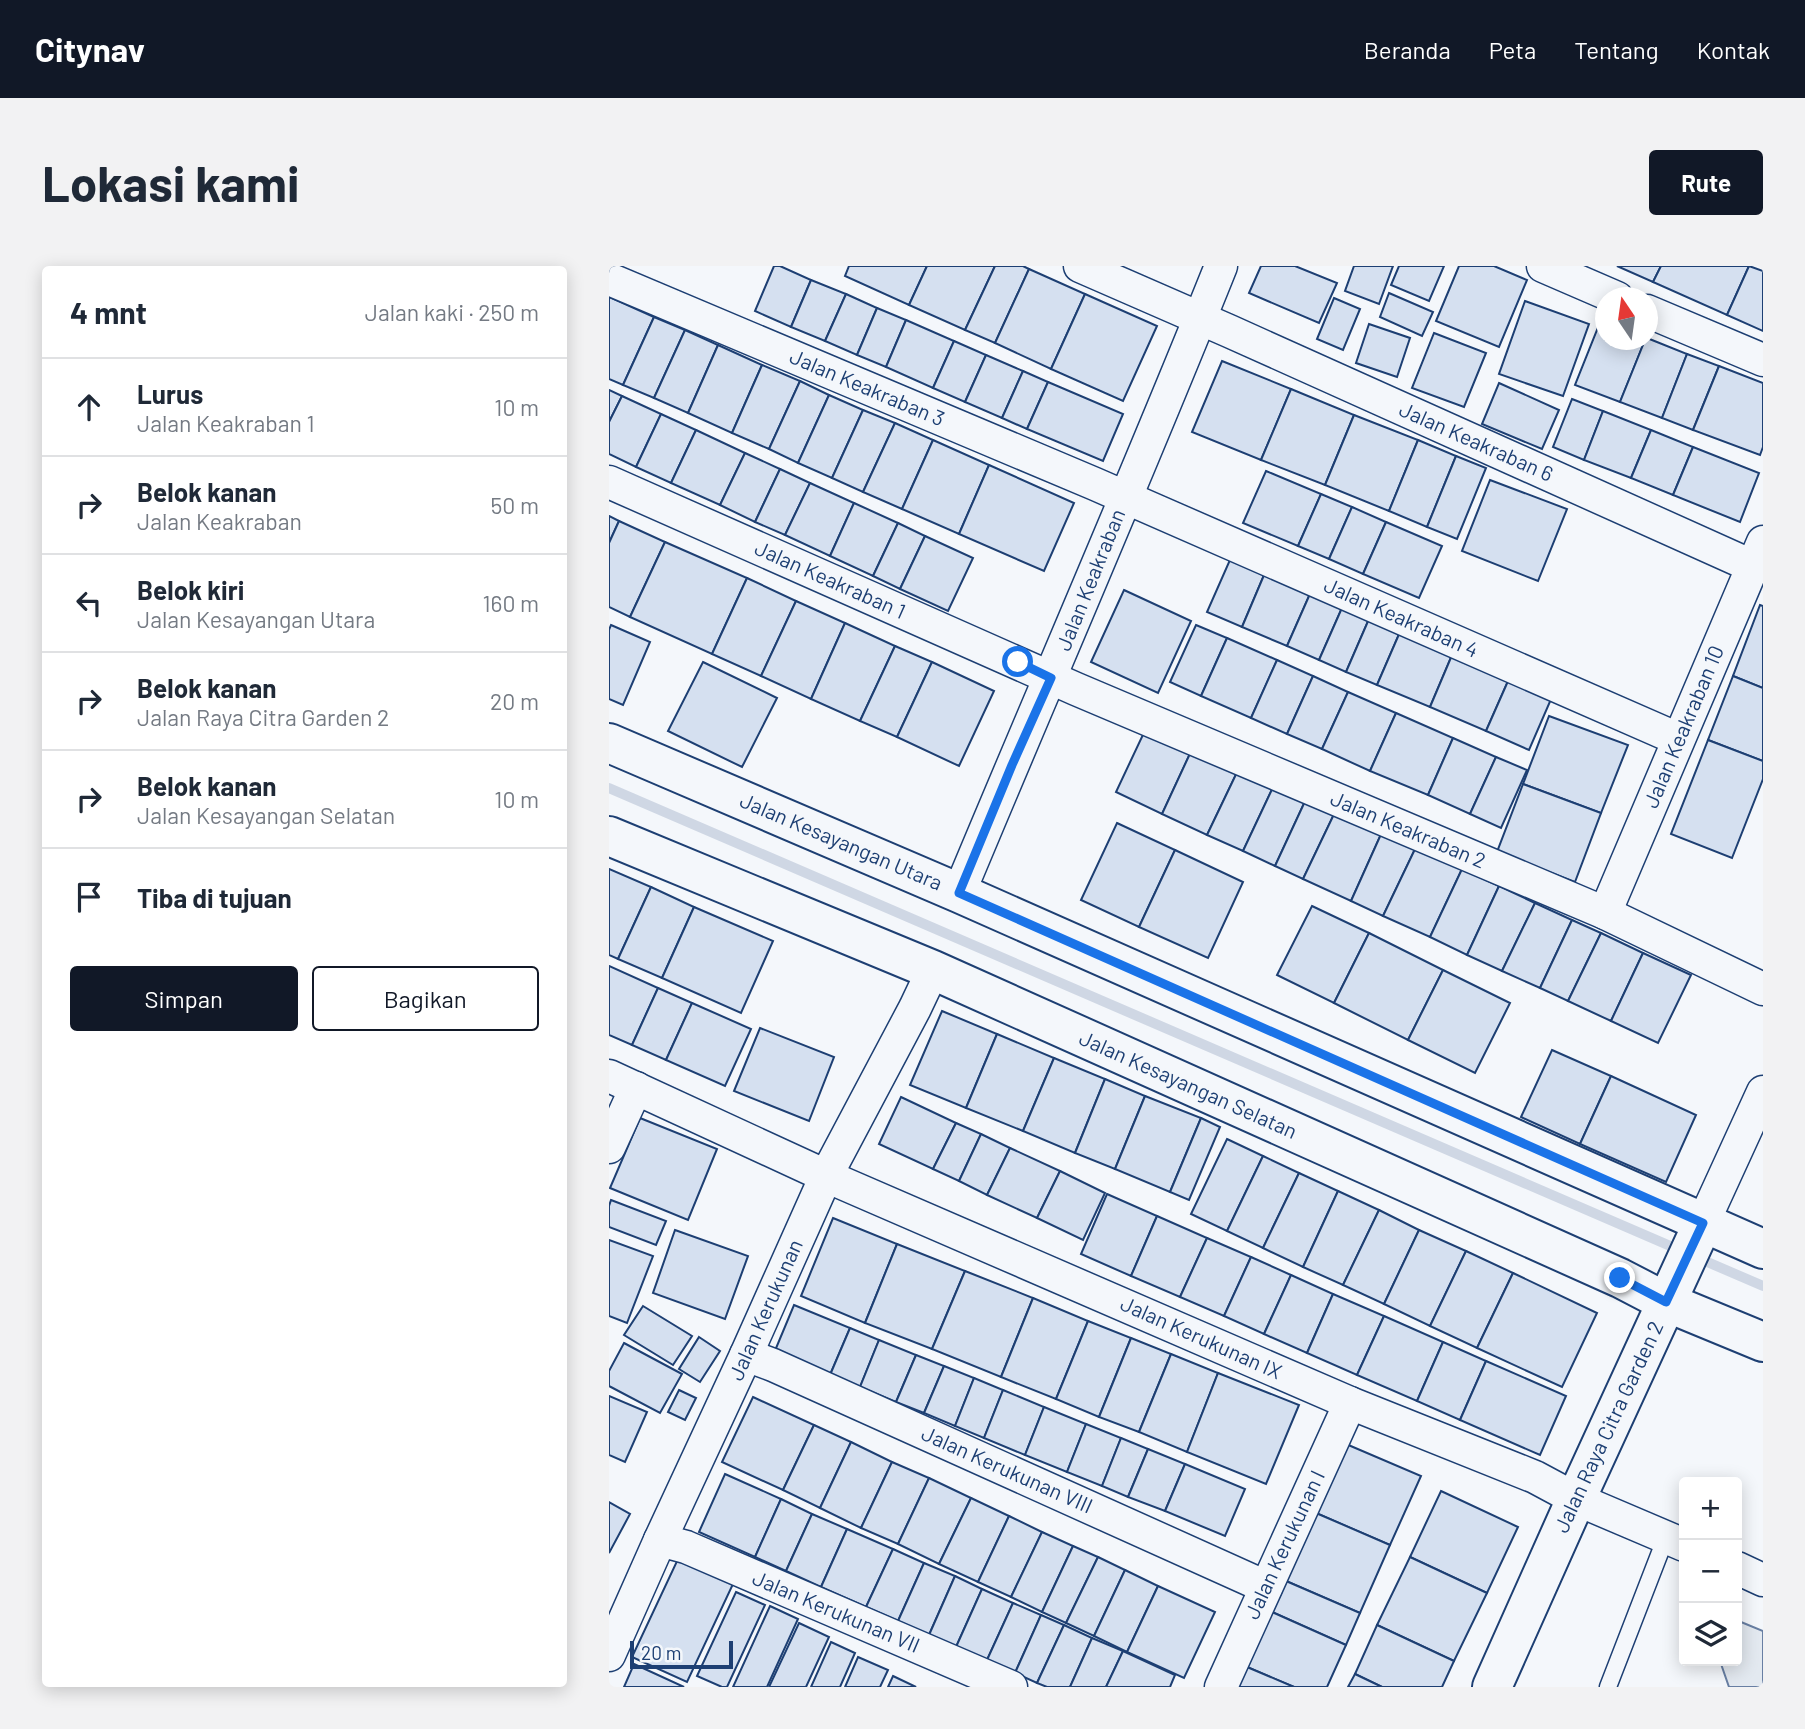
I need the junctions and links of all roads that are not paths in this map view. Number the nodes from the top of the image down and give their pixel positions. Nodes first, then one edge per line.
1 (1080, 266) edge
2 (1221, 266) edge
3 (1543, 266) edge
4 (609, 279) edge
5 (1595, 288) edge
6 (1658, 316) edge
7 (1200, 318) junction
8 (1763, 360) edge
9 (609, 482) edge
10 (1125, 498) junction
11 (1758, 554) edge
12 (1051, 678) junction
13 (1678, 739) junction
14 (609, 743) edge
15 (609, 836) edge
16 (959, 893) junction
17 (1605, 913) junction
18 (933, 970) junction
19 (1763, 989) edge
20 (623, 1082) edge
21 (1763, 1092) edge
22 (609, 1147) edge
23 (826, 1176) junction
24 (1701, 1228) junction
25 (1763, 1250) edge
26 (1668, 1299) junction
27 (1763, 1342) edge
28 (746, 1355) junction
29 (1350, 1404) junction
30 (1576, 1499) junction
31 (660, 1540) junction
32 (1675, 1541) edge
33 (1742, 1570) edge
34 (1763, 1580) edge
35 (1266, 1587) junction
36 (609, 1655) edge
37 (1011, 1687) edge
38 (1221, 1687) edge
39 (1492, 1687) edge
40 (1608, 1687) edge

1 - 7 street, Jalan Keakraban 6
2 - 7 street, Jalan Keakraban
3 - 5 street
4 - 10 street, Jalan Keakraban 3
6 - 8 street
7 - 10 street, Jalan Keakraban
7 - 11 street, Jalan Keakraban 6
9 - 12 street, Jalan Keakraban 1
10 - 12 street, Jalan Keakraban
10 - 13 street, Jalan Keakraban 4
11 - 13 street, Jalan Keakraban 10
12 - 16 street, Jalan Keakraban
12 - 17 street, Jalan Keakraban 2
13 - 17 street, Jalan Keakraban 10
14 - 16 street, Jalan Kesayangan Utara
15 - 18 street, Jalan Kesayangan Selatan
16 - 24 street, Jalan Kesayangan Utara
17 - 19 street, Jalan Keakraban 2
18 - 23 street, Jalan Kerukunan
18 - 26 street, Jalan Kesayangan Selatan
20 - 22 street
20 - 23 street, Jalan Kerukunan IX
21 - 24 street, Jalan Raya Citra Garden 2
23 - 28 street, Jalan Kerukunan
23 - 29 street, Jalan Kerukunan IX
24 - 25 street, Jalan Kesayangan Utara
24 - 26 street, Jalan Raya Citra Garden 2
26 - 27 street, Jalan Kesayangan Selatan
26 - 30 street, Jalan Raya Citra Garden 2
28 - 31 street, Jalan Kerukunan
28 - 35 street, Jalan Kerukunan VIII
29 - 30 street, Jalan Kerukunan IX
29 - 35 street, Jalan Kerukunan I
30 - 32 street, Jalan Kerukunan IX
30 - 39 street, Jalan Raya Citra Garden 2
31 - 36 street, Jalan Kerukunan
31 - 37 street, Jalan Kerukunan VII
32 - 40 lane
33 - 34 street
35 - 38 street, Jalan Kerukunan I

